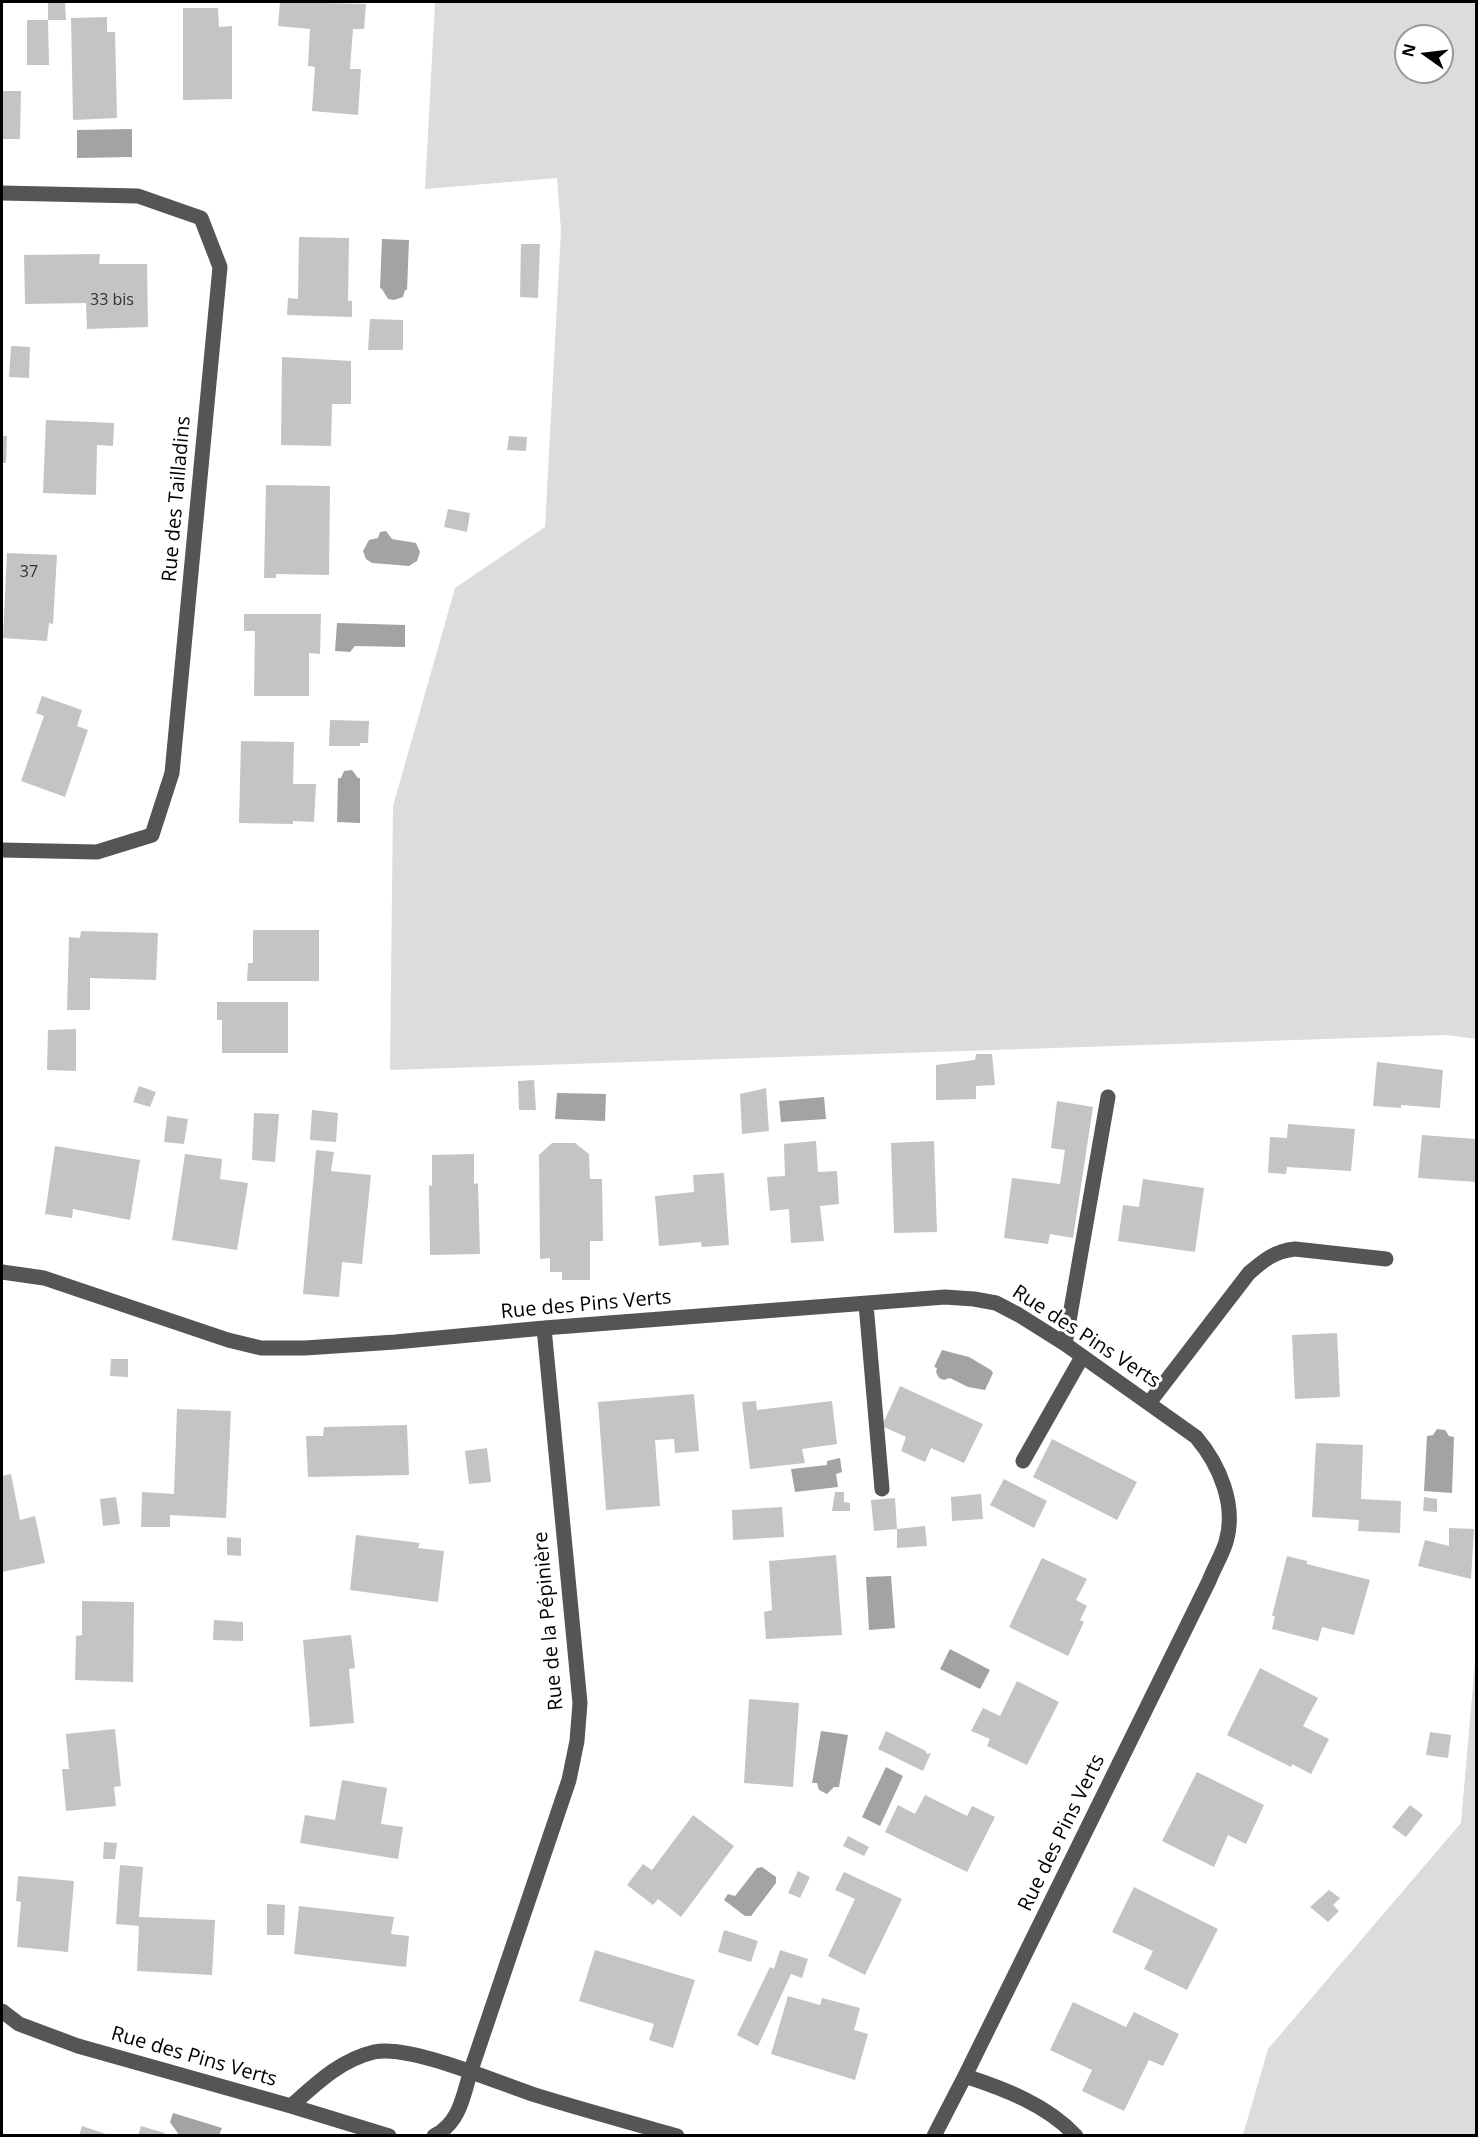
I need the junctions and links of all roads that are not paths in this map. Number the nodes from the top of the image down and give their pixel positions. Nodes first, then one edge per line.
1 (2, 193) edge
2 (2, 850) edge
3 (1108, 1097) dead end
4 (1386, 1259) dead end
5 (2, 1272) edge
6 (866, 1304) junction
7 (544, 1328) junction
8 (1065, 1344) junction
9 (1082, 1357) junction
10 (1149, 1403) junction
11 (1023, 1461) dead end
12 (882, 1489) dead end
13 (2, 2011) edge
14 (470, 2073) junction
15 (965, 2076) junction
16 (291, 2106) junction
17 (389, 2136) edge
18 (434, 2136) edge
19 (677, 2136) edge
20 (934, 2136) edge
21 (1076, 2136) edge

1 - 2 street, Rue des Tailladins
3 - 8 street
4 - 10 street
5 - 7 street, Rue des Pins Verts
6 - 7 street, Rue des Pins Verts
6 - 8 street, Rue des Pins Verts
6 - 12 street
7 - 14 street, Rue de la Pépinière
8 - 9 street, Rue des Pins Verts
9 - 10 street, Rue des Pins Verts
9 - 11 street
10 - 15 street, Rue des Pins Verts
13 - 16 street, Rue des Pins Verts
14 - 16 street, Rue des Pins Verts
14 - 18 street, Rue de la Pépinière
14 - 19 street, Rue des Pins Verts
15 - 20 street, Rue des Pins Verts
15 - 21 street
16 - 17 street

